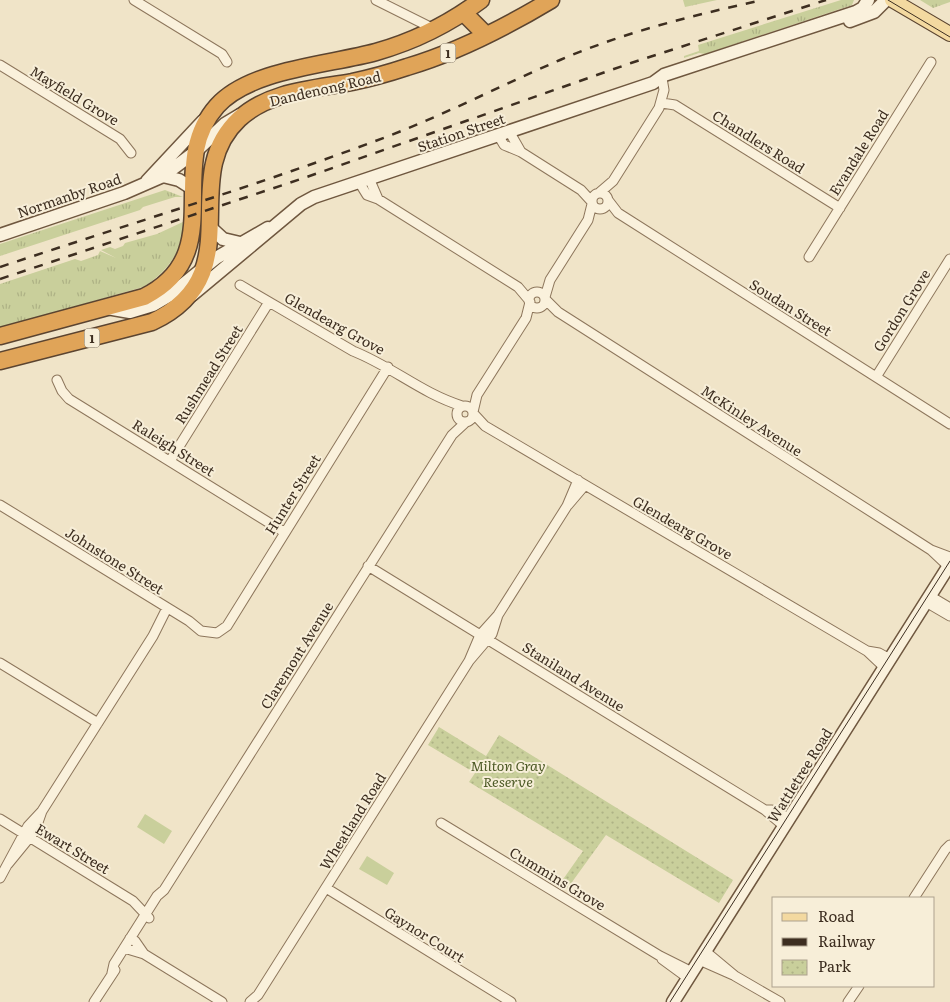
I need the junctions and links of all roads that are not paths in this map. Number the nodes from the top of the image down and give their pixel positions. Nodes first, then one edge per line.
1 (134, 0) edge
2 (481, 0) edge
3 (551, 0) edge
4 (868, 0) edge
5 (886, 0) edge
6 (892, 0) edge
7 (377, 1) edge
8 (464, 13) junction
9 (436, 30) junction
10 (950, 34) edge
11 (486, 35) junction
12 (794, 36) junction
13 (227, 62) dead end
14 (932, 62) dead end
15 (0, 65) edge
16 (657, 80) junction
17 (662, 99) junction
18 (253, 108) junction
19 (214, 110) junction
20 (503, 133) junction
21 (195, 152) junction
22 (131, 153) dead end
23 (163, 176) junction
24 (364, 180) junction
25 (613, 181) junction
26 (147, 182) junction
27 (192, 189) junction
28 (581, 190) junction
29 (598, 193) junction
30 (608, 199) junction
31 (597, 206) junction
32 (840, 208) junction
33 (618, 213) junction
34 (277, 224) junction
35 (210, 228) junction
36 (0, 235) edge
37 (240, 243) junction
38 (809, 257) dead end
39 (950, 258) edge
40 (206, 264) junction
41 (240, 285) dead end
42 (538, 300) junction
43 (269, 302) junction
44 (180, 305) junction
45 (107, 308) junction
46 (0, 336) edge
47 (0, 361) edge
48 (388, 367) junction
49 (876, 377) junction
50 (57, 380) dead end
51 (477, 395) junction
52 (442, 400) junction
53 (463, 406) junction
54 (466, 417) junction
55 (950, 424) edge
56 (170, 461) junction
57 (581, 483) junction
58 (0, 505) edge
59 (284, 532) junction
60 (950, 563) edge
61 (368, 566) junction
62 (928, 599) junction
63 (950, 608) edge
64 (169, 610) junction
65 (950, 616) edge
66 (217, 633) joint
67 (484, 637) junction
68 (0, 663) edge
69 (888, 663) junction
70 (98, 723) junction
71 (0, 820) edge
72 (787, 822) junction
73 (441, 823) dead end
74 (26, 836) junction
75 (950, 845) edge
76 (0, 878) edge
77 (326, 888) junction
78 (915, 897) edge
79 (133, 901) junction
80 (153, 908) junction
81 (147, 917) junction
82 (133, 940) junction
83 (127, 949) junction
84 (144, 954) junction
85 (702, 956) junction
86 (690, 975) junction
87 (857, 987) edge
88 (258, 999) edge
89 (94, 1002) edge
90 (222, 1002) edge
91 (250, 1002) edge
92 (511, 1002) edge
93 (673, 1002) edge
94 (780, 1002) edge
95 (848, 1002) edge

1 - 13 street
2 - 8 highway, Dandenong Road / 1
3 - 11 highway, Dandenong Road / 1
4 - 12 street, Station Street
5 - 12 street, Station Street
6 - 10 main road
7 - 9 street
8 - 9 highway, Dandenong Road / 1
8 - 11 highway
9 - 19 highway, Dandenong Road / 1
11 - 18 highway, Dandenong Road / 1
12 - 16 street, Station Street
14 - 32 street, Evandale Road
15 - 22 street, Mayfield Grove
16 - 17 street
16 - 20 street, Station Street
17 - 25 street
17 - 32 street, Chandlers Road
18 - 21 street, Normanby Road
18 - 35 highway, Dandenong Road / 1
19 - 21 highway, Dandenong Road / 1
19 - 26 street, Normanby Road
20 - 24 street, Station Street
20 - 28 street
21 - 23 street, Normanby Road
21 - 27 highway, Dandenong Road / 1
23 - 26 street, Normanby Road
23 - 27 street
24 - 34 street, Station Street
24 - 42 street, McKinley Avenue
25 - 29 street
25 - 30 street
26 - 36 street, Normanby Road
27 - 45 highway, Dandenong Road / 1
28 - 29 street
28 - 31 street
29 - 30 street
29 - 31 street
30 - 31 street
30 - 33 street, Soudan Street
31 - 33 street, Soudan Street
31 - 42 street
32 - 38 street, Evandale Road
33 - 49 street, Soudan Street
34 - 37 street, Station Street
34 - 44 street, Station Street
35 - 37 street
35 - 40 highway, Dandenong Road / 1
37 - 40 street, Station Street
39 - 49 street, Gordon Grove
40 - 44 highway, Dandenong Road / 1
40 - 45 street, Station Street
41 - 43 street, Glendearg Grove
42 - 51 street
42 - 60 street, McKinley Avenue
43 - 48 street, Glendearg Grove
43 - 56 street, Rushmead Street
44 - 47 highway, Dandenong Road / 1
45 - 46 highway, Dandenong Road / 1
48 - 52 street, Glendearg Grove
48 - 59 street, Hunter Street
49 - 55 street, Soudan Street
50 - 56 street, Raleigh Street
51 - 53 street
51 - 54 street
52 - 53 street, Glendearg Grove
52 - 54 street, Glendearg Grove
53 - 54 street
54 - 57 street, Glendearg Grove
54 - 61 street, Claremont Avenue
56 - 59 street, Raleigh Street
57 - 67 street, Wheatland Road
57 - 69 street, Glendearg Grove
58 - 64 street, Johnstone Street
59 - 66 street, Hunter Street
60 - 62 street, Wattletree Road
61 - 67 street, Staniland Avenue
61 - 80 street, Claremont Avenue
62 - 63 street
62 - 65 street
62 - 69 street, Wattletree Road
64 - 66 street, Johnstone Street
64 - 70 street
67 - 72 street, Staniland Avenue
67 - 77 street, Wheatland Road
68 - 70 street
69 - 72 street, Wattletree Road
70 - 74 street
71 - 74 street, Ewart Street
72 - 85 street, Wattletree Road
73 - 86 street, Cummins Grove
74 - 76 street
74 - 79 street, Ewart Street
75 - 78 street
77 - 88 street, Wheatland Road
77 - 92 street, Gaynor Court
79 - 80 street, Ewart Street
79 - 81 street, Ewart Street
80 - 81 street, Claremont Avenue
81 - 82 street, Claremont Avenue
82 - 83 street, Claremont Avenue
82 - 84 street
83 - 84 street
83 - 89 street, Claremont Avenue
84 - 90 street
85 - 86 street, Wattletree Road
85 - 94 street
86 - 93 street, Wattletree Road
87 - 95 street
88 - 91 street, Wheatland Road

